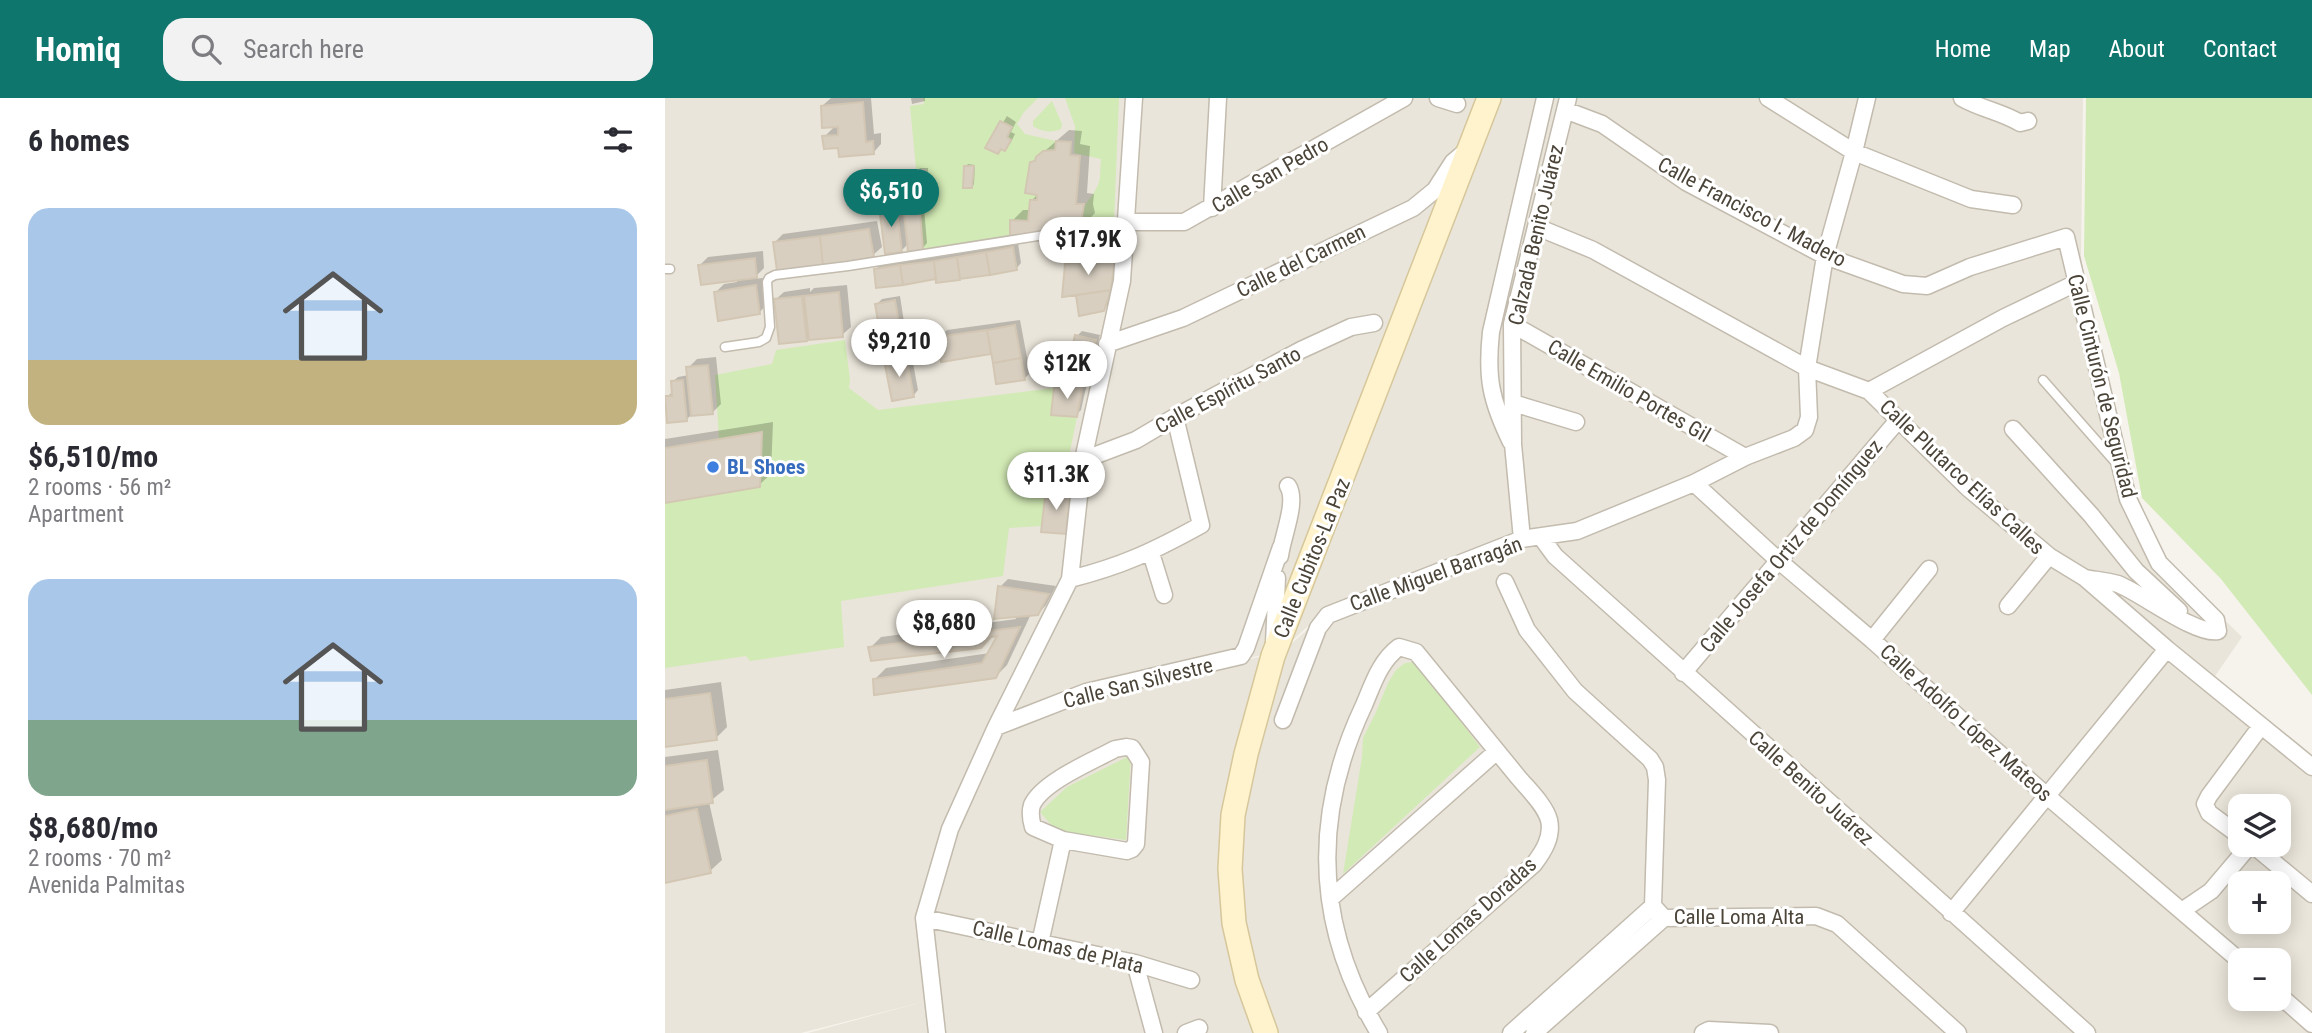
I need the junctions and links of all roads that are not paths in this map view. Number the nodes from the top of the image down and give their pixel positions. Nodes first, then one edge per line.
1 (1134, 98) edge
2 (1219, 98) edge
3 (1404, 98) edge
4 (1438, 98) edge
5 (1489, 98) edge
6 (1545, 98) edge
7 (1768, 98) edge
8 (1867, 98) edge
9 (1962, 98) edge
10 (1457, 104) dead end
11 (1566, 104) edge
12 (2028, 121) dead end
13 (1472, 145) junction
14 (1854, 152) junction
15 (2013, 205) dead end
16 (1212, 208) junction
17 (1127, 222) junction
18 (1538, 227) junction
19 (2066, 237) joint
20 (1825, 256) junction
21 (2075, 283) junction
22 (1374, 323) dead end
23 (1512, 324) junction
24 (1107, 344) junction
25 (725, 347) dead end
26 (1807, 368) junction
27 (2043, 380) dead end
28 (1869, 391) junction
29 (1513, 403) junction
30 (1175, 417) junction
31 (1899, 419) junction
32 (1576, 422) dead end
33 (2013, 429) dead end
34 (1513, 444) junction
35 (1745, 457) junction
36 (1083, 460) junction
37 (2120, 468) junction
38 (1694, 483) junction
39 (1288, 486) dead end
40 (1541, 537) junction
41 (1522, 540) junction
42 (1281, 547) junction
43 (1151, 552) junction
44 (2049, 556) junction
45 (1779, 561) junction
46 (1929, 569) dead end
47 (2085, 578) junction
48 (1070, 579) junction
49 (1505, 582) dead end
50 (1164, 595) dead end
51 (2008, 606) dead end
52 (2197, 627) junction
53 (1872, 640) junction
54 (2167, 649) junction
55 (1273, 656) junction
56 (1683, 673) junction
57 (1283, 720) dead end
58 (2261, 726) junction
59 (996, 727) junction
60 (1497, 751) junction
61 (2312, 767) edge
62 (2047, 796) junction
63 (2228, 827) edge
64 (1063, 840) junction
65 (2241, 857) edge
66 (2266, 857) edge
67 (2312, 894) edge
68 (1330, 899) junction
69 (2183, 910) junction
70 (1658, 912) junction
71 (1951, 913) junction
72 (924, 918) junction
73 (1040, 943) junction
74 (2228, 950) edge
75 (1135, 963) junction
76 (1191, 980) dead end
77 (2291, 1006) edge
78 (1366, 1012) junction
79 (2312, 1024) edge
80 (937, 1033) edge
81 (1154, 1033) edge
82 (1266, 1033) edge
83 (1379, 1033) edge
84 (1511, 1033) edge
85 (1534, 1033) edge
86 (1703, 1033) edge
87 (1770, 1033) edge
88 (1958, 1033) edge
89 (2087, 1033) edge

1 - 17 street
2 - 16 street
3 - 16 street, Calle San Pedro
4 - 10 street
5 - 13 main road, Calle Cubitos-La Paz
6 - 34 street
7 - 14 street
8 - 14 street
9 - 12 street
11 - 18 street, Calzada Benito Juárez
11 - 20 street, Calle Francisco I. Madero
13 - 24 street, Calle del Carmen
13 - 55 main road, Calle Cubitos-La Paz
14 - 15 street
14 - 20 street
16 - 17 street, Calle San Pedro
17 - 24 street
17 - 25 lane
18 - 23 street, Calzada Benito Juárez
18 - 26 street, Calle Plutarco Elías Calles
19 - 20 street, Calle Francisco I. Madero
19 - 21 street, Calle Cinturón de Seguridad
20 - 26 street
21 - 28 street
21 - 37 street, Calle Cinturón de Seguridad
22 - 30 street, Calle Espíritu Santo
23 - 29 street, Calzada Benito Juárez
23 - 35 street, Calle Emilio Portes Gil
24 - 36 street
26 - 28 street, Calle Plutarco Elías Calles
26 - 35 street, Calle Miguel Barragán
27 - 37 lane
28 - 31 street, Calle Plutarco Elías Calles
29 - 32 street
29 - 34 street, Calzada Benito Juárez
30 - 36 street, Calle Espíritu Santo
30 - 43 street
31 - 44 street, Calle Plutarco Elías Calles
31 - 45 street, Calle Josefa Ortiz de Domínguez
33 - 52 street
34 - 41 street, Calzada Benito Juárez
35 - 38 street, Calle Miguel Barragán
36 - 48 street
37 - 52 street, Calle Cinturón de Seguridad
38 - 40 street, Calle Miguel Barragán
38 - 45 street, Calle Adolfo López Mateos
39 - 42 street
40 - 41 street, Calle Miguel Barragán
40 - 56 street, Calle Benito Juárez
41 - 57 street, Calle Miguel Barragán
42 - 55 street
42 - 59 street, Calle San Silvestre
43 - 48 street
43 - 50 street
44 - 47 street, Calle Plutarco Elías Calles
44 - 51 street
45 - 53 street, Calle Adolfo López Mateos
45 - 56 street, Calle Josefa Ortiz de Domínguez
46 - 53 street
47 - 52 street
47 - 54 street, Calle Plutarco Elías Calles
48 - 59 street
49 - 70 street, Calle Loma Alta
53 - 62 street, Calle Adolfo López Mateos
54 - 58 street, Calle Plutarco Elías Calles
54 - 62 street
55 - 82 main road, Calle Cubitos-La Paz
56 - 71 street, Calle Benito Juárez
58 - 61 street, Calle Plutarco Elías Calles
58 - 63 street
59 - 72 street
60 - 68 street
60 - 68 street, Calle Lomas Doradas
60 - 78 street, Calle Lomas Doradas
62 - 69 street, Calle Adolfo López Mateos
62 - 71 street
64 - 64 street
64 - 73 street
65 - 69 street
66 - 67 street
68 - 78 street
69 - 74 street, Calle Adolfo López Mateos
70 - 84 street
70 - 85 street
70 - 88 street, Calle Loma Alta
71 - 89 street, Calle Benito Juárez
72 - 73 street, Calle Lomas de Plata
72 - 80 street
73 - 75 street, Calle Lomas de Plata
75 - 76 street, Calle Lomas de Plata
75 - 81 street
77 - 79 street
78 - 83 street
86 - 87 street

